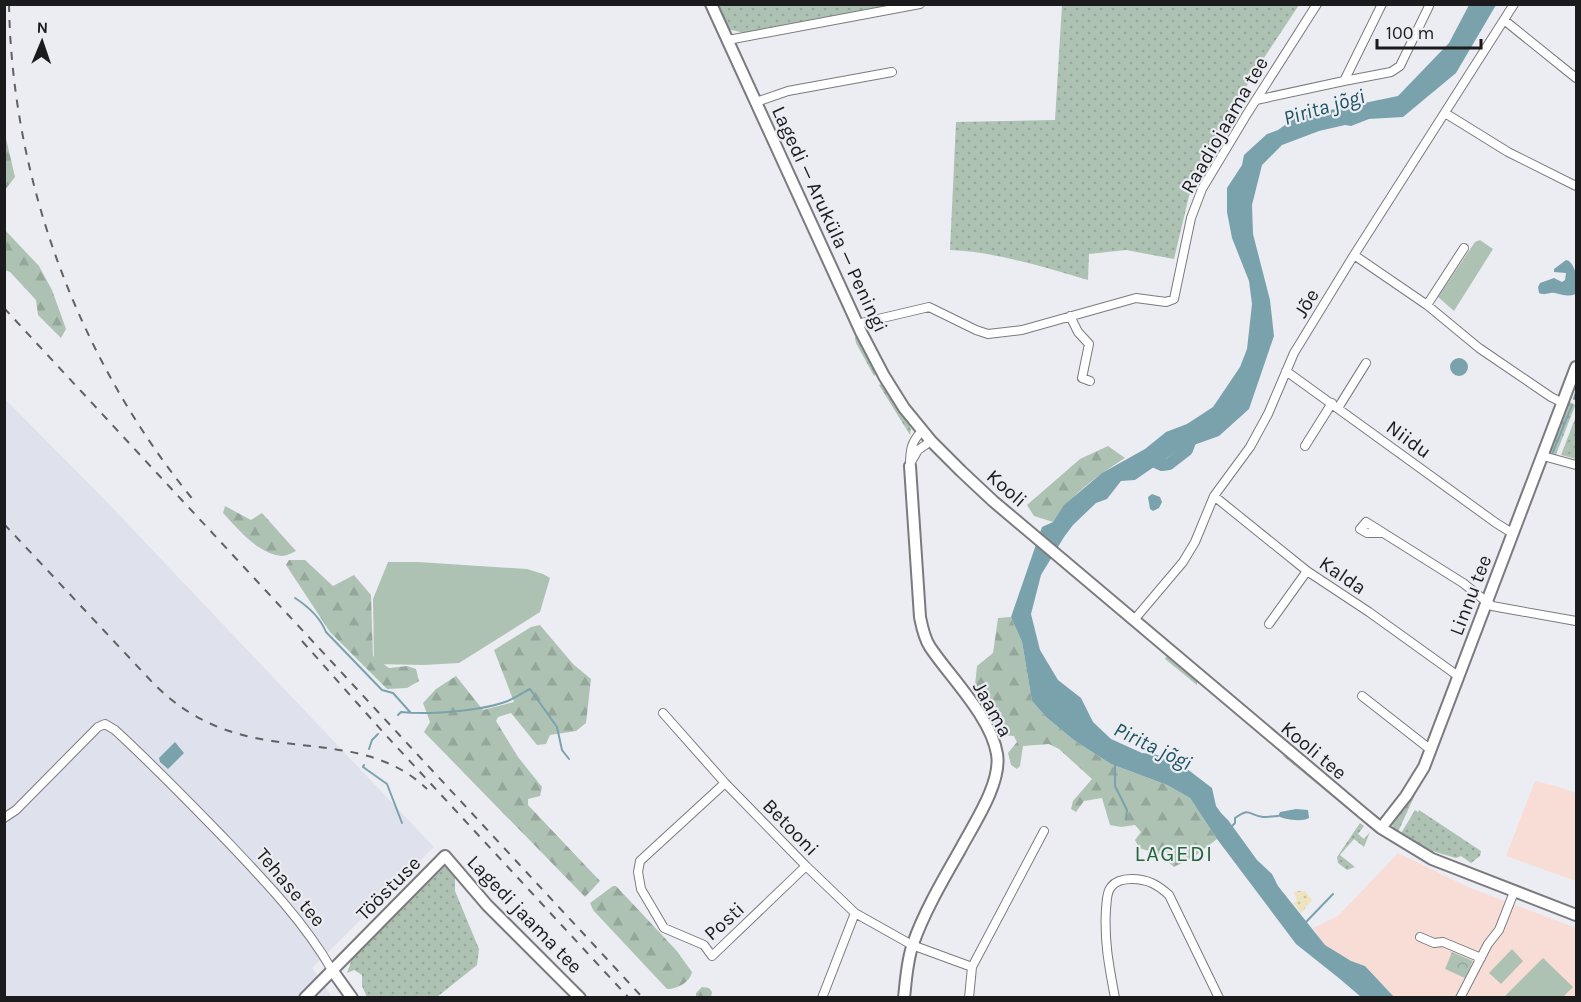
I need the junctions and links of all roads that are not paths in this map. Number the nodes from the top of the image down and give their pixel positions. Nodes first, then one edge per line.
1 (711, 4) edge
2 (920, 4) edge
3 (1317, 4) edge
4 (1382, 4) edge
5 (1514, 4) edge
6 (1429, 6) dead end
7 (1504, 21) junction
8 (728, 40) junction
9 (892, 72) dead end
10 (1576, 78) edge
11 (1344, 81) junction
12 (1256, 100) junction
13 (756, 102) junction
14 (1445, 113) junction
15 (1576, 186) edge
16 (1464, 248) dead end
17 (1354, 255) junction
18 (1427, 305) junction
19 (1070, 316) junction
20 (858, 324) junction
21 (1366, 363) dead end
22 (1576, 367) edge
23 (1286, 370) junction
24 (1090, 381) dead end
25 (1563, 403) junction
26 (1335, 406) junction
27 (922, 431) junction
28 (931, 441) junction
29 (1305, 446) dead end
30 (1543, 456) junction
31 (1576, 465) edge
32 (910, 466) junction
33 (1215, 496) junction
34 (1381, 533) dead end
35 (1512, 533) junction
36 (1062, 558) joint
37 (1307, 571) junction
38 (1486, 603) junction
39 (1134, 620) junction
40 (1576, 621) edge
41 (1269, 624) dead end
42 (1458, 676) junction
43 (1362, 696) dead end
44 (663, 713) dead end
45 (1431, 750) junction
46 (725, 783) junction
47 (4, 818) edge
48 (1381, 828) junction
49 (1044, 831) dead end
50 (445, 856) joint
51 (806, 866) junction
52 (1514, 892) junction
53 (855, 913) junction
54 (1576, 915) edge
55 (1420, 937) dead end
56 (912, 945) junction
57 (1481, 958) junction
58 (972, 967) junction
59 (332, 970) junction
60 (305, 998) edge
61 (352, 998) edge
62 (580, 998) edge
63 (822, 998) edge
64 (904, 998) edge
65 (969, 998) edge
66 (1115, 998) edge
67 (1219, 998) edge
68 (1460, 998) edge

1 - 8 street, Lagedi — Aruküla — Peningi
2 - 8 street
3 - 12 street, Raadiojaama tee
4 - 11 street
5 - 7 street, Jõe
6 - 11 street
7 - 10 street
7 - 14 street, Jõe
8 - 13 street, Lagedi — Aruküla — Peningi
9 - 13 street
11 - 12 street
12 - 19 street, Raadiojaama tee
13 - 20 street, Lagedi — Aruküla — Peningi
14 - 15 street
14 - 17 street, Jõe
16 - 18 street
17 - 18 street
17 - 23 street, Jõe
18 - 25 street
19 - 20 street, Raadiojaama tee
19 - 24 street
20 - 27 street, Lagedi — Aruküla — Peningi
21 - 26 street
22 - 25 street, Linnu tee
23 - 26 street, Niidu
23 - 33 street, Jõe
25 - 30 street, Linnu tee
26 - 29 street
26 - 35 street, Niidu
27 - 28 street, Lagedi — Aruküla — Peningi
27 - 32 street, Jaama
28 - 32 street
28 - 36 street, Kooli
30 - 31 street
30 - 35 street, Linnu tee
32 - 56 street, Jaama
33 - 37 street, Kalda
33 - 39 street, Jõe
34 - 38 street
35 - 38 street, Linnu tee
36 - 39 street, Kooli tee
37 - 41 street
37 - 42 street, Kalda
38 - 40 street
38 - 42 street, Linnu tee
39 - 48 street, Kooli tee
42 - 45 street, Linnu tee
43 - 45 street
44 - 46 street, Betooni
45 - 48 street, Linnu tee
46 - 51 street, Betooni
46 - 51 street, Posti
47 - 59 street, Tehase tee
48 - 52 street, Kooli tee
49 - 58 street
50 - 59 street, Tööstuse
50 - 62 street, Lagedi jaama tee
51 - 53 street, Betooni
52 - 54 street, Kooli tee
52 - 57 street
53 - 56 street, Betooni
53 - 63 street
55 - 57 street
56 - 58 street, Betooni
56 - 64 street, Jaama
57 - 68 street
58 - 65 street
59 - 60 street, Tööstuse
59 - 61 street, Tehase tee
66 - 67 street

